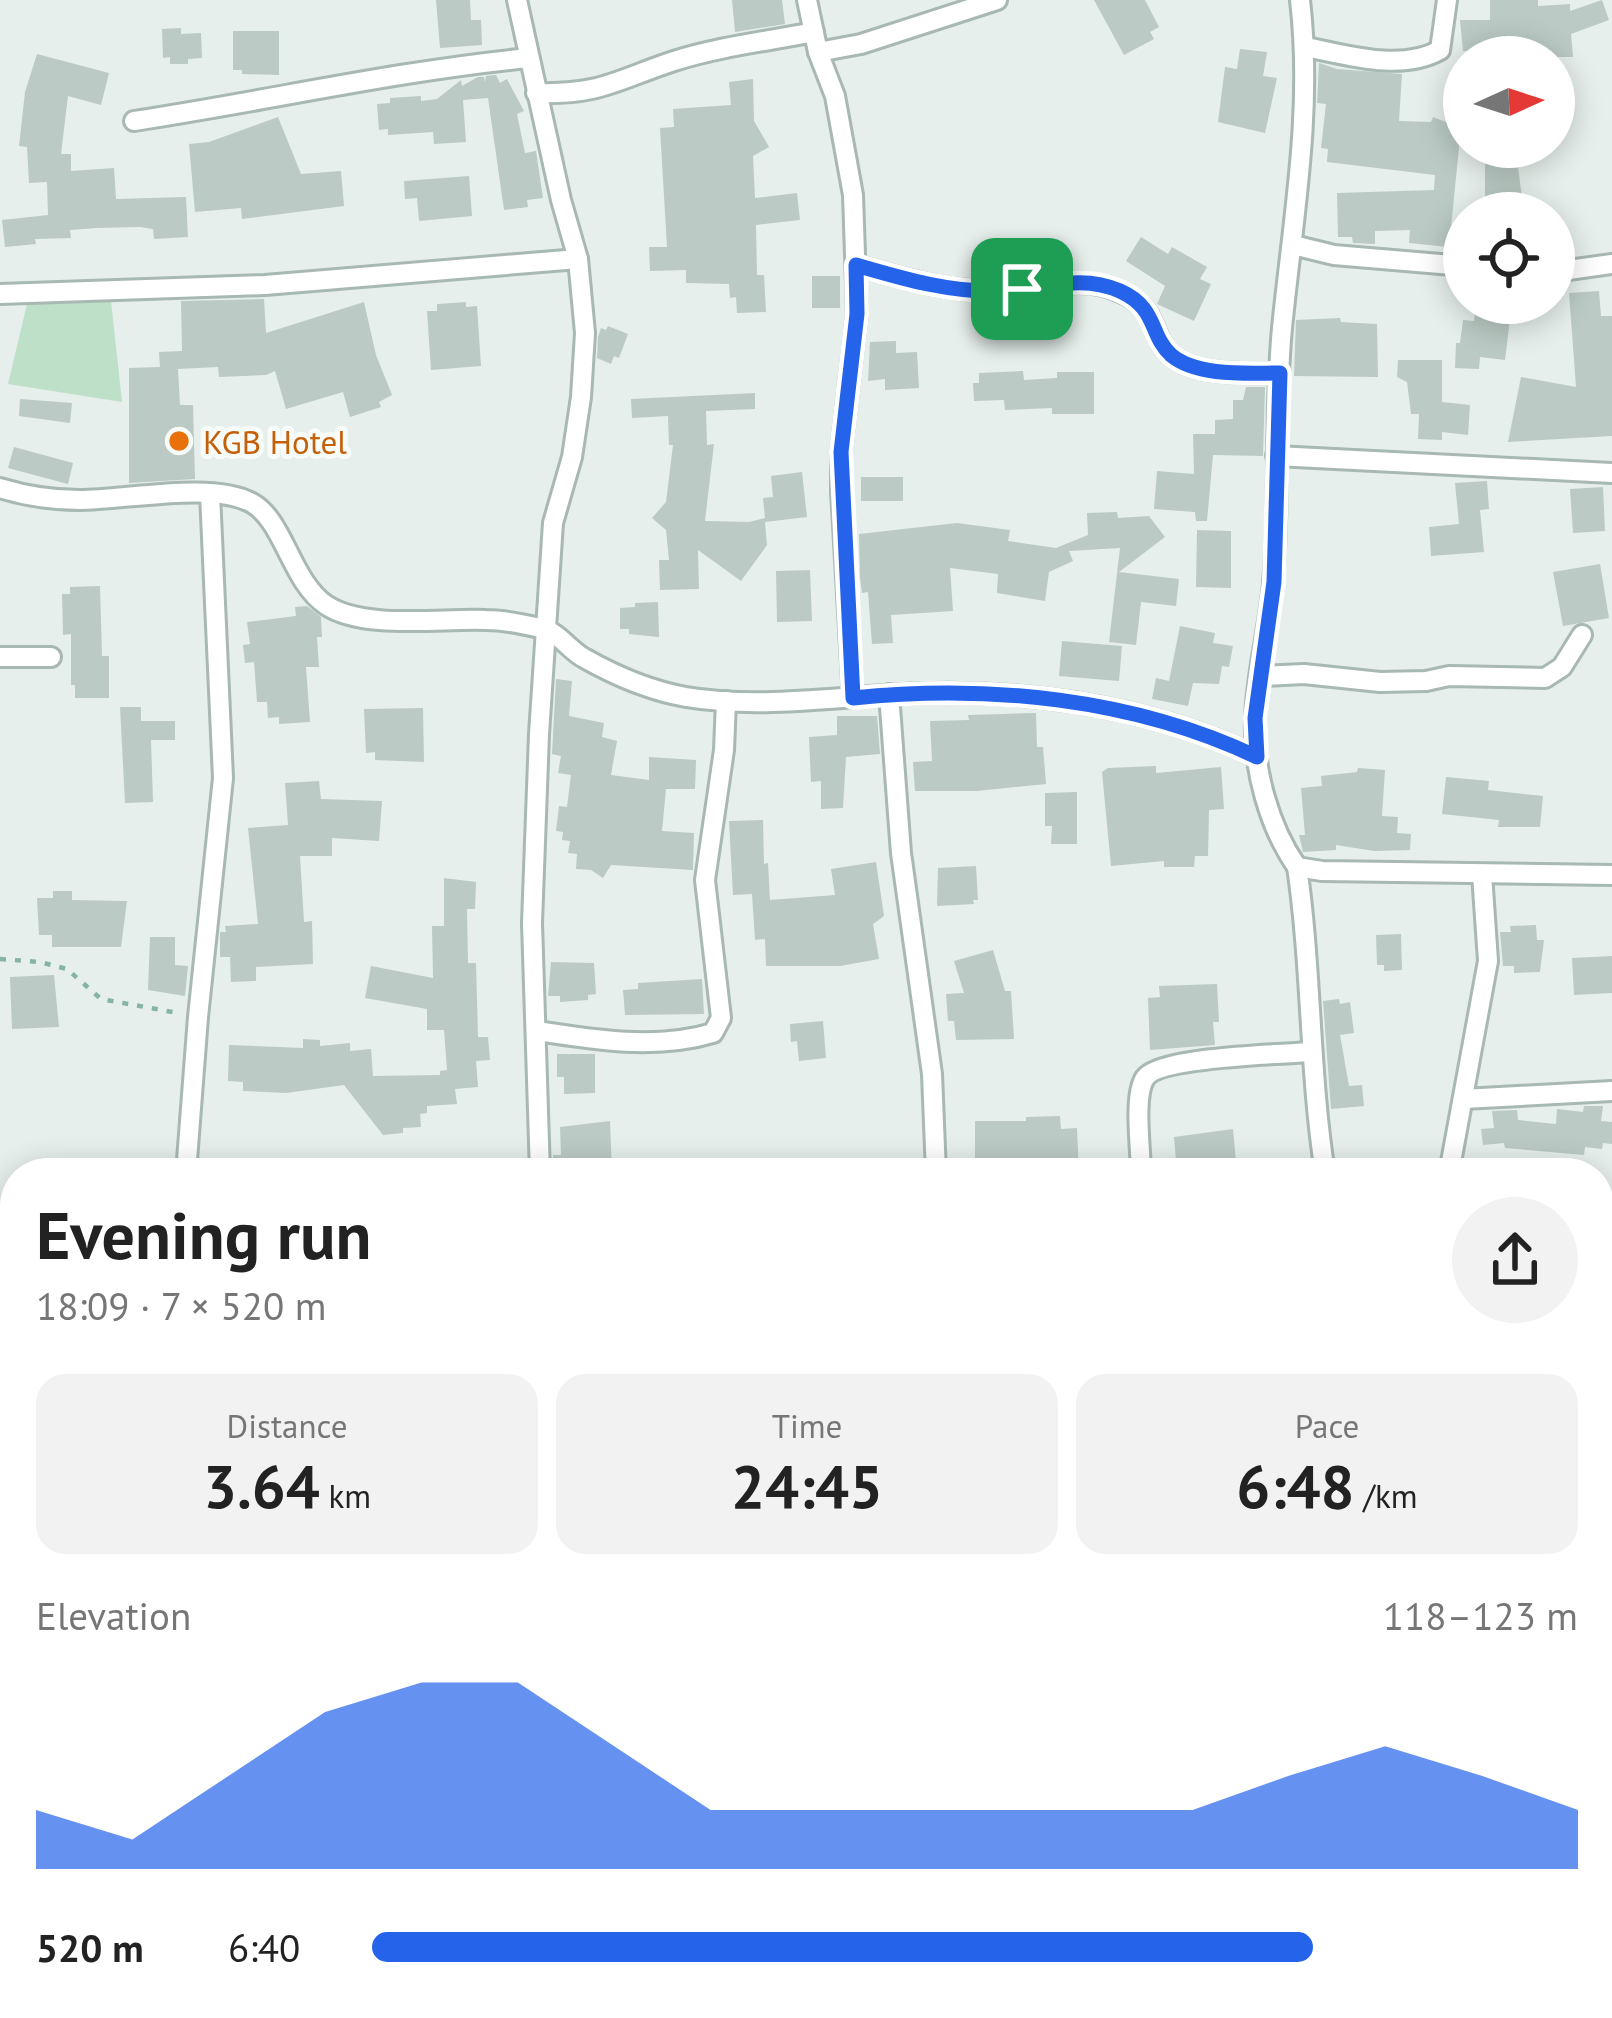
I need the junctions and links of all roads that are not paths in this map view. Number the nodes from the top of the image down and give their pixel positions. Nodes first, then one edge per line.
1 (517, 0) edge
2 (807, 0) edge
3 (997, 0) edge
4 (1300, 0) edge
5 (1447, 0) edge
6 (816, 42) junction
7 (1306, 47) junction
8 (529, 58) junction
9 (536, 93) junction
10 (134, 121) dead end
11 (1293, 245) junction
12 (578, 259) junction
13 (1443, 264) edge
14 (1612, 264) edge
15 (856, 265) junction
16 (1575, 269) edge
17 (0, 294) edge
18 (1280, 373) junction
19 (1276, 456) junction
20 (1612, 473) edge
21 (0, 488) edge
22 (210, 494) junction
23 (548, 629) junction
24 (1582, 635) dead end
25 (51, 657) dead end
26 (0, 658) edge
27 (1262, 676) junction
28 (889, 694) junction
29 (853, 698) junction
30 (726, 701) junction
31 (1257, 757) junction
32 (1297, 867) junction
33 (1482, 874) junction
34 (1612, 875) edge
35 (537, 1031) junction
36 (1312, 1052) junction
37 (1612, 1091) edge
38 (1463, 1099) junction
39 (187, 1158) edge
40 (541, 1158) edge
41 (935, 1158) edge
42 (1141, 1158) edge
43 (1323, 1158) edge
44 (1452, 1158) edge

1 - 8 street
2 - 6 street
3 - 6 street
4 - 7 street
5 - 7 street
6 - 9 street
6 - 15 street
7 - 11 street
8 - 9 street
8 - 10 street
9 - 12 street
11 - 13 street
11 - 18 street
12 - 17 street
12 - 23 street
14 - 16 street
15 - 18 street
15 - 29 street
18 - 19 street
19 - 20 street
19 - 27 street
21 - 22 street
22 - 23 street
22 - 39 street
23 - 30 street
23 - 35 street
24 - 27 street
25 - 26 street
27 - 31 street
28 - 29 street
28 - 31 street
28 - 41 street
29 - 30 street
30 - 35 street
31 - 32 street
32 - 33 street
32 - 36 street
33 - 34 street
33 - 38 street
35 - 40 street
36 - 42 street
36 - 43 street
37 - 38 street
38 - 44 street

